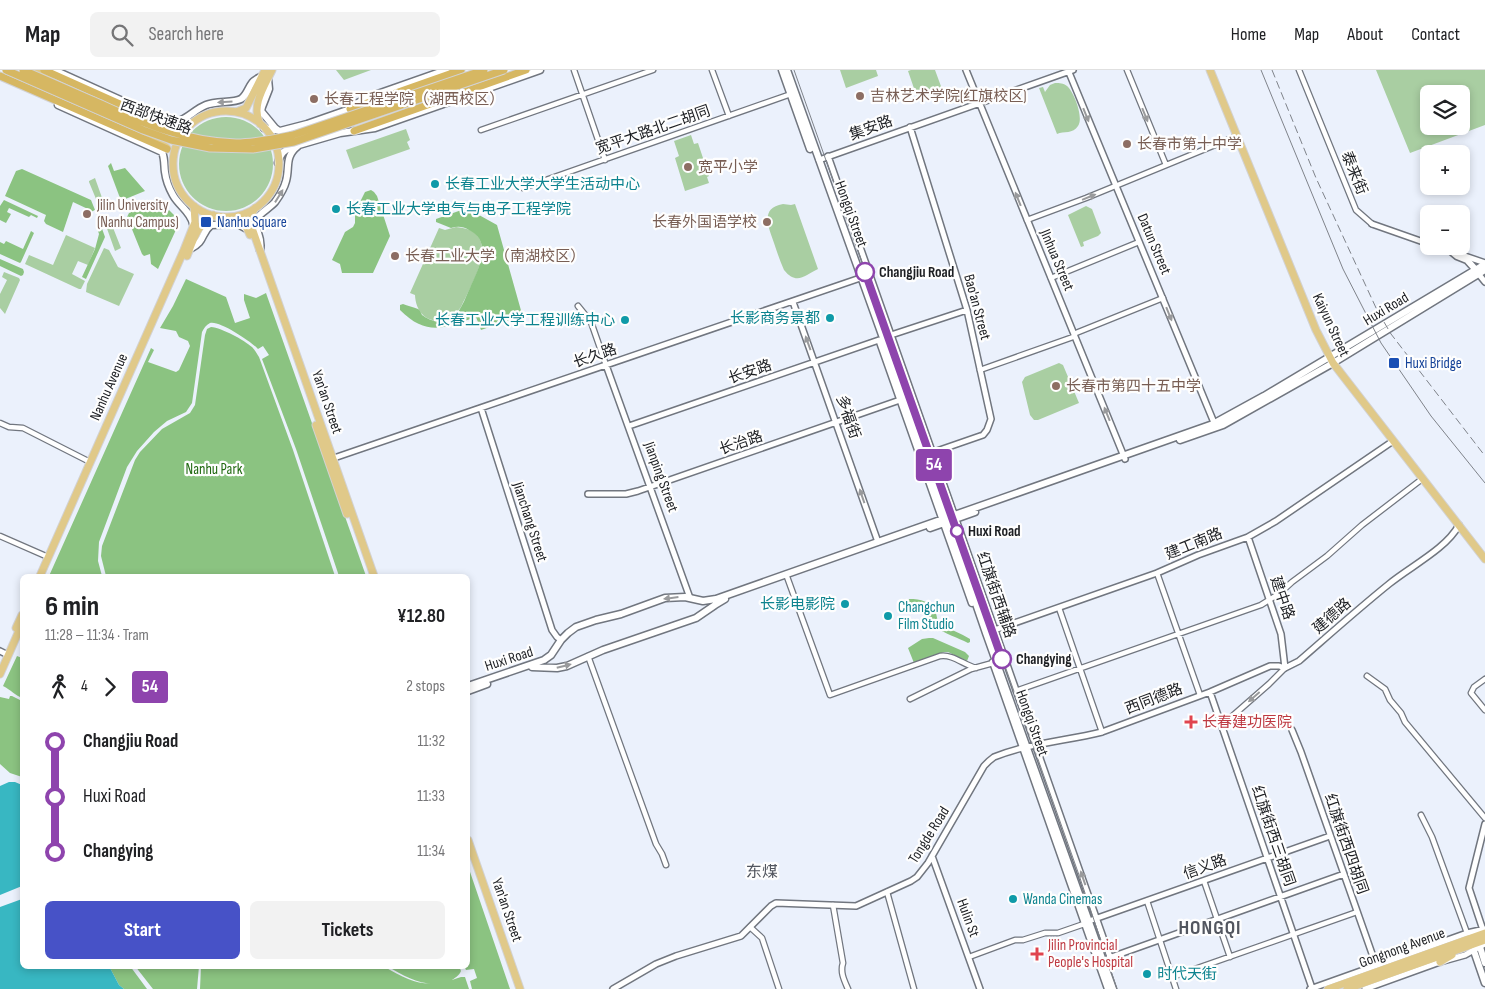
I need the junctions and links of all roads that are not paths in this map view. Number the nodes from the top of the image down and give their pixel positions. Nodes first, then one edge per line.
1 (0, 70) edge
2 (6, 70) edge
3 (23, 70) edge
4 (32, 70) edge
5 (44, 70) edge
6 (54, 70) edge
7 (272, 70) edge
8 (461, 70) edge
9 (484, 70) edge
10 (504, 70) edge
11 (526, 70) edge
12 (540, 70) edge
13 (574, 70) edge
14 (653, 70) edge
15 (712, 70) edge
16 (782, 70) edge
17 (787, 70) edge
18 (966, 70) edge
19 (1127, 70) edge
20 (1210, 70) edge
21 (1299, 70) edge
22 (1070, 71) edge
23 (446, 73) edge
24 (265, 75) edge
25 (0, 77) edge
26 (791, 94) junction
27 (582, 95) junction
28 (979, 102) junction
29 (350, 109) joint
30 (134, 110) junction
31 (236, 112) junction
32 (729, 116) junction
33 (170, 122) junction
34 (192, 124) junction
35 (262, 126) junction
36 (910, 127) junction
37 (481, 130) dead end
38 (280, 131) junction
39 (354, 131) junction
40 (1237, 136) junction
41 (301, 144) junction
42 (167, 149) junction
43 (828, 156) junction
44 (173, 160) junction
45 (605, 160) junction
46 (819, 160) junction
47 (278, 163) junction
48 (1166, 165) junction
49 (1116, 186) junction
50 (524, 188) dead end
51 (194, 206) junction
52 (255, 208) junction
53 (213, 216) junction
54 (232, 216) junction
55 (1027, 220) junction
56 (1372, 224) joint
57 (193, 227) junction
58 (248, 231) junction
59 (1420, 241) edge
60 (1139, 242) junction
61 (190, 249) junction
62 (260, 251) junction
63 (1456, 255) edge
64 (1462, 255) edge
65 (1485, 263) edge
66 (1485, 270) edge
67 (1477, 272) junction
68 (870, 275) junction
69 (859, 278) junction
70 (1051, 278) junction
71 (1485, 282) edge
72 (1162, 298) junction
73 (793, 302) junction
74 (578, 306) dead end
75 (967, 310) junction
76 (891, 335) junction
77 (1075, 335) junction
78 (881, 339) junction
79 (1331, 360) junction
80 (815, 362) junction
81 (606, 365) junction
82 (980, 370) junction
83 (900, 400) junction
84 (481, 408) junction
85 (836, 422) junction
86 (0, 423) edge
87 (629, 426) junction
88 (1215, 426) junction
89 (1393, 441) junction
90 (929, 454) junction
91 (1124, 457) junction
92 (330, 460) junction
93 (90, 462) junction
94 (1422, 479) junction
95 (651, 487) junction
96 (588, 494) dead end
97 (955, 516) junction
98 (945, 520) junction
99 (1460, 525) junction
100 (0, 536) edge
101 (1248, 537) junction
102 (878, 542) junction
103 (48, 557) junction
104 (1485, 559) edge
105 (1158, 573) junction
106 (41, 574) edge
107 (45, 574) edge
108 (368, 574) edge
109 (373, 574) edge
110 (787, 576) junction
111 (690, 598) junction
112 (1270, 600) junction
113 (1059, 608) junction
114 (20, 618) edge
115 (20, 627) edge
116 (995, 630) junction
117 (986, 633) junction
118 (1178, 634) junction
119 (561, 640) junction
120 (4, 653) edge
121 (588, 656) junction
122 (993, 662) junction
123 (0, 664) edge
124 (976, 668) junction
125 (1080, 668) junction
126 (1285, 668) junction
127 (0, 674) edge
128 (1367, 676) dead end
129 (1485, 679) edge
130 (470, 685) edge
131 (470, 690) edge
132 (1016, 691) junction
133 (1210, 692) junction
134 (1200, 695) junction
135 (910, 700) dead end
136 (1485, 710) edge
137 (1221, 726) junction
138 (1292, 730) dead end
139 (1102, 732) junction
140 (1035, 744) junction
141 (1025, 747) junction
142 (1421, 815) dead end
143 (1485, 818) edge
144 (1485, 824) edge
145 (1330, 836) junction
146 (470, 846) edge
147 (932, 856) junction
148 (470, 857) edge
149 (1267, 858) junction
150 (666, 865) dead end
151 (1344, 874) junction
152 (1204, 881) junction
153 (887, 892) junction
154 (1280, 896) junction
155 (1147, 901) junction
156 (833, 905) junction
157 (1357, 912) junction
158 (1097, 918) junction
159 (1217, 918) junction
160 (1086, 922) junction
161 (750, 927) junction
162 (1484, 930) edge
163 (1293, 934) junction
164 (1467, 936) junction
165 (1160, 939) junction
166 (1482, 945) edge
167 (1462, 948) junction
168 (968, 957) junction
169 (1110, 957) junction
170 (1230, 957) junction
171 (1103, 960) junction
172 (1440, 962) junction
173 (1485, 963) edge
174 (1376, 965) junction
175 (1172, 977) junction
176 (1485, 983) edge
177 (1311, 988) edge
178 (518, 989) edge
179 (613, 989) edge
180 (779, 989) edge
181 (848, 989) edge
182 (914, 989) edge
183 (980, 989) edge
184 (1108, 989) edge
185 (1113, 989) edge
186 (1176, 989) edge
187 (1328, 989) edge
188 (1347, 989) edge
189 (1365, 989) edge

1 - 42 main road
2 - 10 highway, 西部快速路, bridge
3 - 9 highway, 西部快速路, bridge
4 - 30 main road
5 - 30 highway
6 - 30 main road
7 - 24 main road
8 - 23 highway
11 - 39 highway
12 - 39 main road
13 - 27 street
14 - 27 street
15 - 32 street
16 - 26 main road, Hongqi Street
17 - 46 main road, Hongqi Street
18 - 28 street, JInhua Street
19 -> 48 street
20 - 40 main road, Kaiyun Street
21 - 56 street, 泰来街
22 - 28 street, 集安路
22 -> 49 street, Datun Street
23 - 29 highway
24 - 31 main road
24 -> 33 main road
24 - 35 main road
24 - 38 main road
25 - 42 highway
25 - 57 main road
26 - 32 street, 宽平大路北二胡同
26 - 69 main road, Hongqi Street
27 - 37 street
27 - 45 street
28 - 36 street, 集安路
55 -> 28 street, JInhua Street
29 - 38 main road
30 - 33 main road
30 - 34 main road
31 - 34 main road
31 - 35 main road
32 - 45 street, 宽平大路北二胡同
33 - 34 main road
34 - 44 main road
35 - 38 main road
35 - 47 main road
36 - 43 street, 集安路
36 - 75 street, Bao'an Street
39 - 41 main road
40 - 48 street
40 - 79 main road, Kaiyun Street
41 - 47 main road
62 -> 41 main road
42 - 44 main road
43 - 46 street, 集安路
43 - 68 street, 红旗街西辅路
44 - 51 main road
45 - 50 street, 宽平大路北二胡同
46 - 69 main road, Hongqi Street
47 - 52 main road
48 - 49 street
55 -> 49 street
49 - 60 street, Datun Street
51 - 53 main road
51 - 57 main road, Nanhu Avenue
52 - 54 main road
52 - 62 main road, Yan'an Street
53 - 54 main road
53 - 61 main road, Nanhu Avenue
54 - 58 main road
55 - 70 street, JInhua Street
56 - 59 street, 泰来街
57 - 93 main road, Nanhu Avenue
58 - 61 main road
58 - 92 main road
60 - 70 street
60 - 72 street, Datun Street
61 - 107 main road, Nanhu Avenue
62 - 92 main road, Yan'an Street
63 - 67 main road
64 - 65 street
65 - 67 main road, Huxi Road
66 - 67 main road, Huxi Road
67 - 71 street
67 - 79 main road, Huxi Road
68 - 69 street, 长久路
68 - 76 street, 红旗街西辅路
69 - 73 street, 长久路
69 - 78 main road, Hongqi Street
70 - 77 street, JInhua Street
72 - 77 street
72 -> 88 street, Datun Street
80 -> 73 street, 多福街
73 - 81 street, 长久路
74 - 81 street
75 - 76 street, 长安路
75 - 82 street, Bao'an Street
76 - 78 street, 长安路
76 - 90 street, 红旗街西辅路
77 - 82 street
91 -> 77 street, JInhua Street
78 - 80 street, 长安路
78 - 83 main road, Hongqi Street
78 - 90 main road, Hongqi Street
79 - 88 main road, Huxi Road
79 - 89 main road, Kaiyun Street
80 - 85 street, 多福街
80 - 87 street, 长安路
81 - 84 street, 长久路
81 - 87 street, Jianping Street
82 - 90 street, Bao'an Street
83 - 85 street, 长治路
83 - 98 main road, Hongqi Street
84 - 92 street, 长久路
84 - 119 street, Jianchang Street
85 - 95 street, 长治路
102 -> 85 street, 多福街
86 - 93 street
87 - 95 street, Jianping Street
88 - 91 main road, Huxi Road
89 - 94 main road, Kaiyun Street
89 - 101 street, 建工南路
90 - 97 street, 红旗街西辅路
90 - 98 main road, Hongqi Street
91 - 97 main road, Huxi Road
92 - 108 main road, Yan'an Street
92 - 109 main road, Yan'an Street
93 - 103 main road, Nanhu Avenue
94 - 99 main road, Kaiyun Street
94 - 112 street
95 - 96 street, 长治路
95 - 111 street, Jianping Street
97 - 98 main road, Huxi Road
97 - 116 street, 红旗街西辅路
98 - 102 main road, Huxi Road
98 - 110 main road, Huxi Road
98 - 117 main road, Hongqi Street
98 - 122 main road, Hongqi Street
99 - 104 main road, Kaiyun Street
99 - 126 street, 建德路
100 - 103 street
101 - 105 street, 建工南路
101 - 112 street, 建中路
102 - 110 main road, Huxi Road
103 - 106 main road, Nanhu Avenue
105 - 113 street, 建工南路
105 - 118 street
110 - 111 main road, Huxi Road
110 - 121 main road, Huxi Road
110 - 124 street
111 -> 119 main road, Huxi Road
112 - 118 street
112 - 126 street, 建中路
113 - 116 street, 建工南路
113 - 125 street
114 - 120 main road
115 - 120 main road
116 - 117 street, 建工南路
116 - 132 street, 红旗街西辅路
117 - 141 main road, Hongqi Street
118 - 125 street
118 - 134 street
119 - 130 main road, Huxi Road
120 - 123 main road
120 - 127 main road
131 -> 121 main road, Huxi Road
121 - 150 street
122 - 124 street
122 - 141 main road, Hongqi Street
124 - 135 street
125 - 132 street
125 - 139 street
126 - 133 street, 西同德路
126 -> 137 street, 建德路
128 - 143 street
129 - 136 street
132 - 140 street, 红旗街西辅路
133 - 134 street, 西同德路
133 - 137 street, 红旗街西三胡同
134 - 139 street, 西同德路
137 - 149 street, 红旗街西三胡同
138 - 145 street, 红旗街西四胡同
139 - 140 street, 西同德路
140 - 141 street, 西同德路
158 -> 140 street, 红旗街西辅路
141 - 147 street, Tongde Road
141 - 160 main road, Hongqi Street
142 - 164 street
144 - 162 street
145 - 149 street, 信义路
145 - 151 street, 红旗街西四胡同
146 - 178 main road, Yan'an Street
147 - 153 street, Tongde Road
147 - 168 street, Hulin St
148 - 178 main road, Yan'an Street
149 - 152 street, 信义路
149 - 154 street, 红旗街西三胡同
151 - 154 street
151 - 157 street, 红旗街西四胡同
152 - 155 street, 信义路
152 - 159 street
153 - 156 street, Tongde Road
153 - 182 street
154 - 159 street
154 - 163 street, 红旗街西三胡同
155 - 158 street, 信义路
155 - 165 street
156 - 161 street, Tongde Road
156 - 181 street
157 - 163 street
157 - 174 street, 红旗街西四胡同
158 - 160 street, 信义路
158 - 169 street, 红旗街西辅路
159 - 165 street
159 - 170 street
160 - 168 street, 信义路
160 - 171 main road, Hongqi Street
160 - 184 main road, Hongqi Street
161 - 179 street, Tongde Road
161 - 180 street
162 - 164 main road, Gongnong Avenue
163 - 170 street
163 - 177 street, 红旗街西三胡同
164 - 174 street
164 - 187 main road, Gongnong Avenue
165 - 169 street
165 - 175 street
166 - 167 main road, Gongnong Avenue
166 - 172 street
166 - 173 main road
166 - 176 main road
167 - 172 main road
167 - 188 main road, Gongnong Avenue
168 - 183 street, Hulin St
169 - 171 street
170 - 175 street
171 - 185 main road, Hongqi Street
172 - 189 street
174 - 177 street
175 - 186 street

